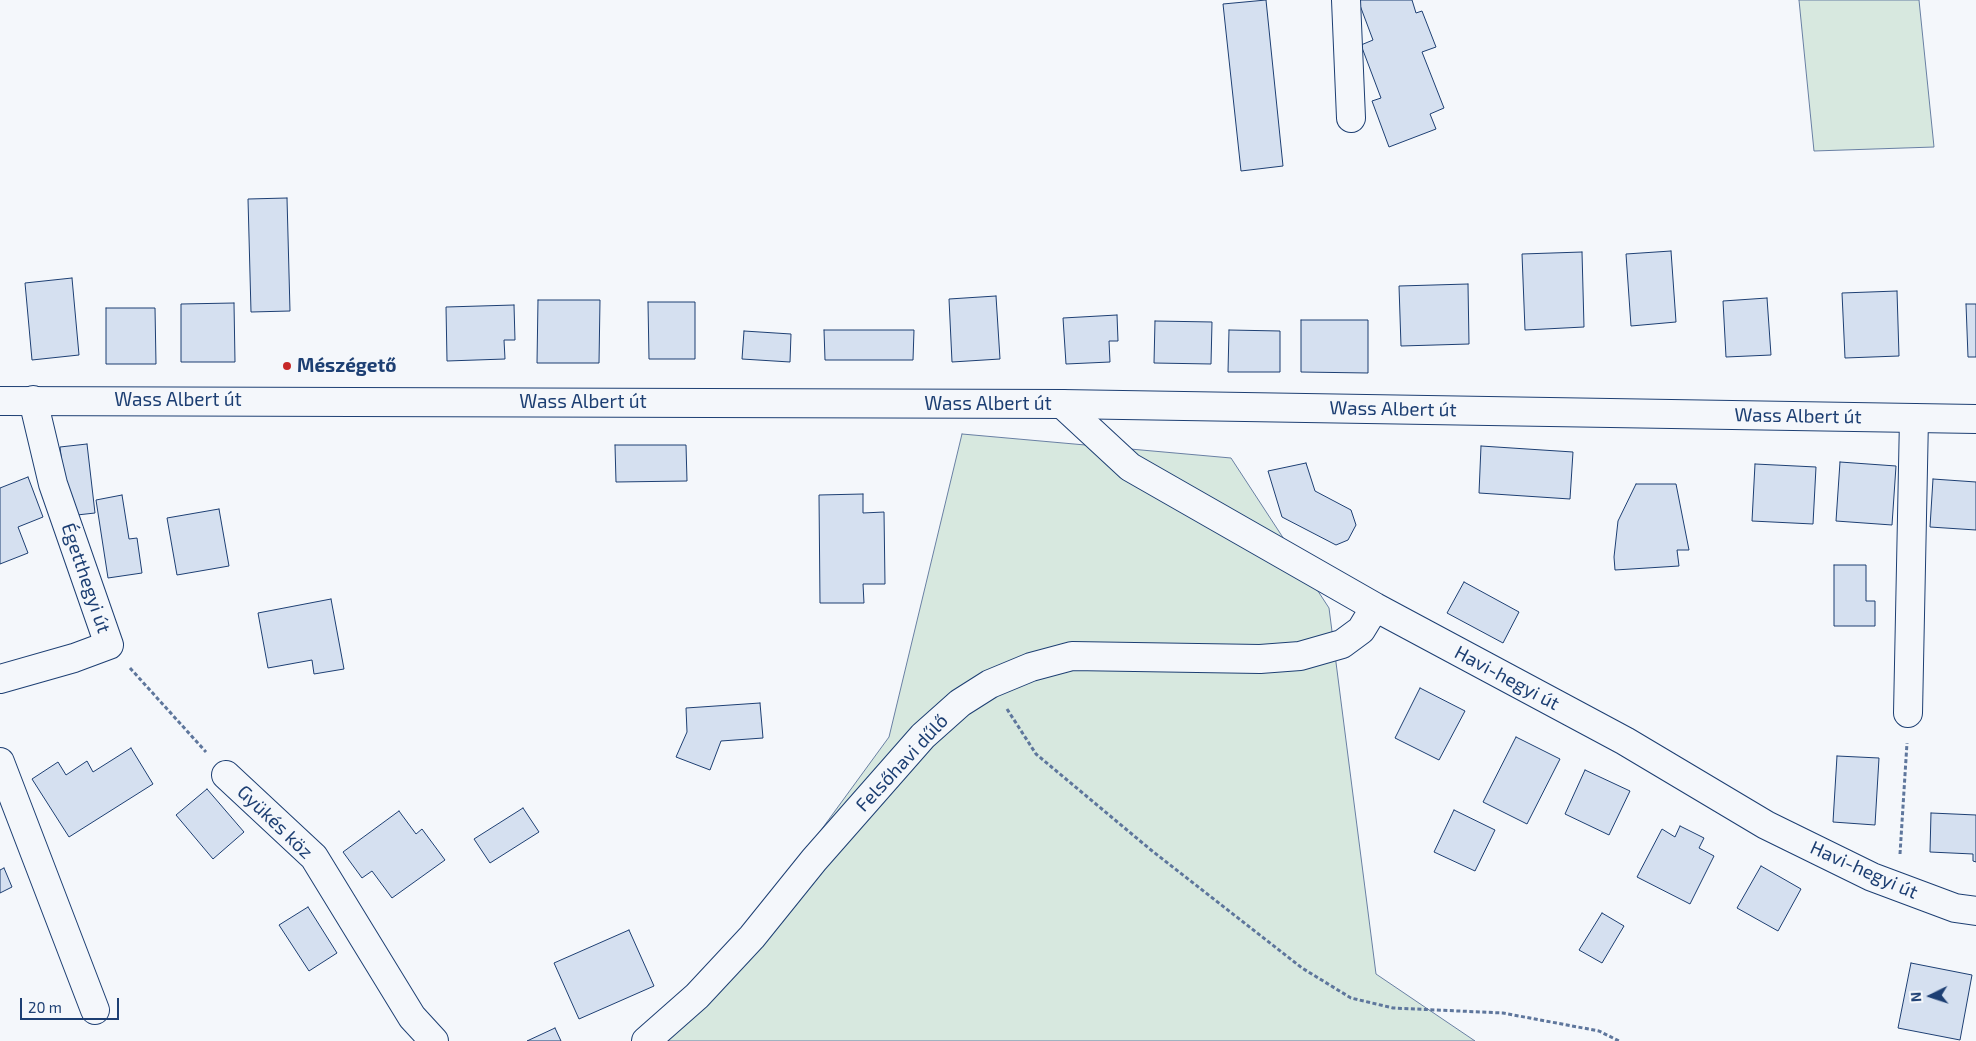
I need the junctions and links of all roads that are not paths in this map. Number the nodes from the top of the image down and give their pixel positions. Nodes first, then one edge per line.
1 (1346, 0) edge
2 (1351, 118) dead end
3 (33, 400) junction
4 (0, 401) edge
5 (1062, 404) junction
6 (1914, 418) junction
7 (1976, 419) edge
8 (1375, 607) junction
9 (0, 679) edge
10 (1908, 713) road end
11 (0, 762) edge
12 (226, 775) road end
13 (1976, 911) edge
14 (95, 1010) dead end
15 (434, 1041) edge
16 (646, 1041) edge

1 - 2 street
3 - 4 street, Wass Albert út
3 - 5 street, Wass Albert út
3 - 9 street, Égetthegyi út
5 - 6 street, Wass Albert út
5 - 8 street, Havi-hegyi út
6 - 7 street, Wass Albert út
6 - 10 street
8 - 13 street, Havi-hegyi út
8 - 16 street, Felsőhavi dűlő
11 - 14 street
12 - 15 street, Gyükés köz

